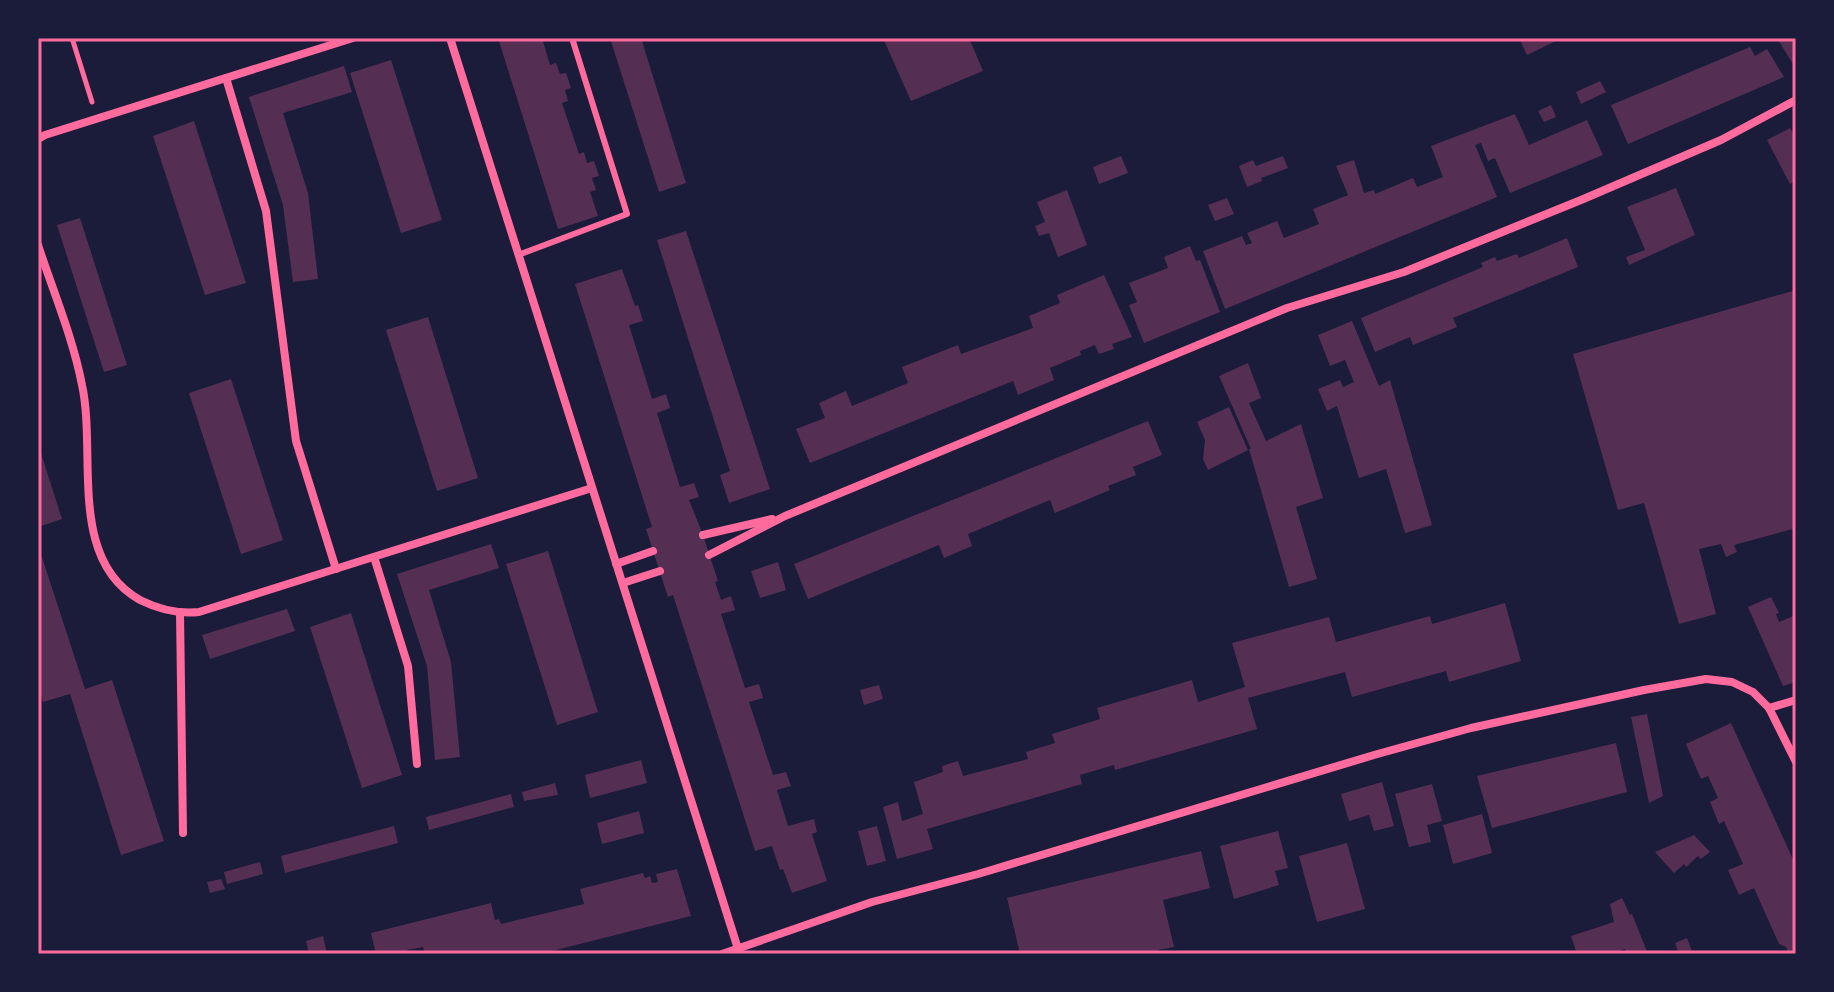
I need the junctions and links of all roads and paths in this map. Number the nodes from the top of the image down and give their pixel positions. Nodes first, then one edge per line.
1 (72, 38) edge
2 (353, 38) edge
3 (450, 38) edge
4 (572, 38) edge
5 (226, 78) junction
6 (1796, 100) edge
7 (98, 119) junction
8 (38, 139) edge
9 (38, 245) edge
10 (518, 255) junction
11 (592, 488) junction
12 (785, 516) junction
13 (703, 535) dead end
14 (653, 551) dead end
15 (709, 555) dead end
16 (374, 557) junction
17 (616, 564) junction
18 (336, 569) junction
19 (660, 571) dead end
20 (623, 583) junction
21 (180, 612) junction
22 (1796, 700) edge
23 (1769, 708) junction
24 (1796, 762) edge
25 (417, 764) dead end
26 (183, 833) dead end
27 (739, 952) edge
28 (722, 954) edge

1 - 7 path
2 - 5 street
3 - 10 street
4 - 10 lane
5 - 7 street
5 - 18 street
6 - 12 street
7 - 8 street
9 - 21 street
10 - 11 street
11 - 16 street
11 - 17 street
12 - 13 street
12 - 15 street
14 - 17 street
16 - 18 street
16 - 25 street
17 - 20 street
18 - 21 street
19 - 20 street
20 - 27 street
21 - 26 street
22 - 23 street
23 - 24 street
23 - 27 street
27 - 28 street

